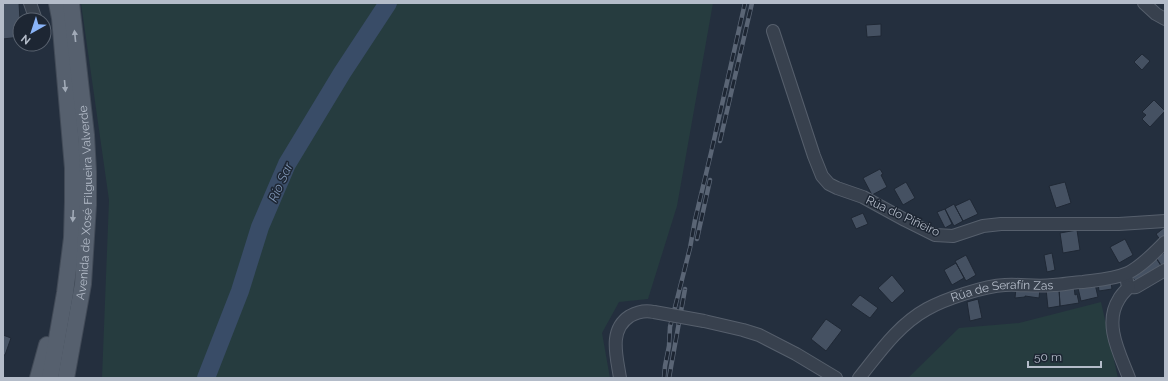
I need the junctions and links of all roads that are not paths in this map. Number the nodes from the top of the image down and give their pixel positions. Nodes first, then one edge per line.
1 (72, 3) edge
2 (1144, 3) edge
3 (51, 4) edge
4 (1165, 19) edge
5 (773, 31) dead end
6 (1165, 221) edge
7 (1165, 242) edge
8 (1165, 270) edge
9 (1126, 274) junction
10 (83, 284) junction
11 (1129, 287) junction
12 (65, 293) junction
13 (38, 378) edge
14 (50, 378) edge
15 (66, 378) edge
16 (77, 378) edge
17 (620, 378) edge
18 (836, 378) edge
19 (859, 378) edge
20 (1129, 378) edge

10 -> 1 main road, Avenida de Xosé Filgueira Valverde
2 - 4 street
3 -> 12 main road, Avenida de Xosé Filgueira Valverde
5 - 6 street, Rúa do Piñeiro
7 - 9 street, Rúa de Serafín Zas
8 - 11 street
9 - 11 street
9 - 19 street, Rúa de Serafín Zas
10 - 15 main road, Avenida de Xosé Filgueira Valverde
10 - 16 main road
11 - 20 street
12 - 13 main road
12 - 14 main road, Avenida de Xosé Filgueira Valverde
17 - 18 street, bridge

